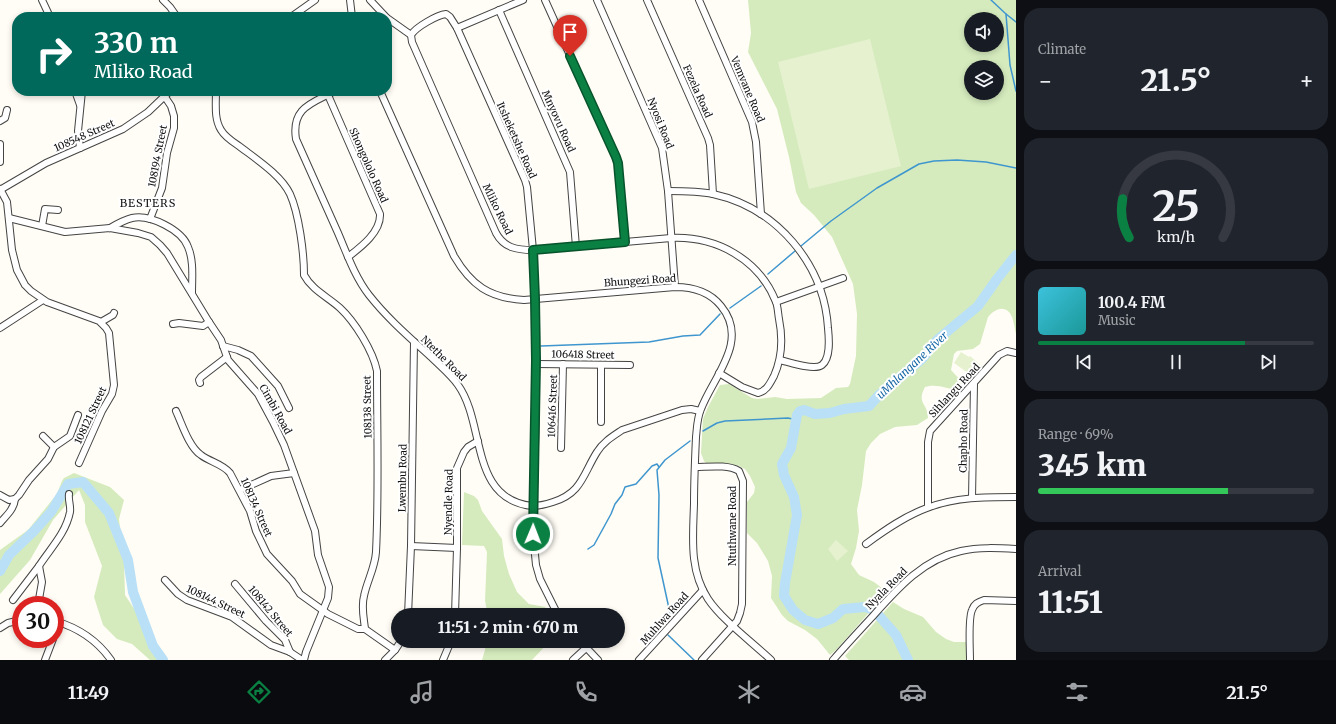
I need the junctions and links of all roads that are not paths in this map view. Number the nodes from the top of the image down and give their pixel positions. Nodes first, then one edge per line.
1 (42, 0) edge
2 (163, 0) edge
3 (315, 0) edge
4 (350, 0) edge
5 (370, 0) edge
6 (523, 0) edge
7 (545, 0) edge
8 (597, 0) edge
9 (647, 0) edge
10 (699, 0) edge
11 (499, 10) junction
12 (48, 12) edge
13 (174, 12) edge
14 (298, 12) edge
15 (351, 12) edge
16 (382, 12) edge
17 (392, 21) edge
18 (457, 28) junction
19 (411, 36) junction
20 (77, 96) edge
21 (81, 96) edge
22 (216, 96) edge
23 (326, 96) edge
24 (328, 96) edge
25 (382, 96) edge
26 (165, 97) joint
27 (80, 106) junction
28 (6, 110) dead end
29 (0, 120) edge
30 (0, 144) edge
31 (80, 148) junction
32 (0, 162) edge
33 (0, 190) edge
34 (668, 191) junction
35 (713, 194) junction
36 (58, 210) dead end
37 (761, 214) junction
38 (9, 218) junction
39 (150, 219) junction
40 (42, 226) junction
41 (110, 228) junction
42 (671, 238) junction
43 (625, 242) junction
44 (576, 247) junction
45 (533, 250) junction
46 (348, 257) junction
47 (843, 278) dead end
48 (675, 287) junction
49 (820, 287) junction
50 (192, 293) junction
51 (535, 299) junction
52 (43, 300) junction
53 (776, 302) junction
54 (114, 313) dead end
55 (101, 322) junction
56 (209, 322) junction
57 (173, 324) dead end
58 (0, 328) edge
59 (414, 342) junction
60 (223, 346) junction
61 (1016, 353) edge
62 (227, 357) junction
63 (780, 360) junction
64 (536, 364) junction
65 (563, 364) junction
66 (601, 365) junction
67 (630, 365) dead end
68 (719, 373) junction
69 (200, 383) dead end
70 (974, 384) junction
71 (289, 408) dead end
72 (176, 411) dead end
73 (700, 411) junction
74 (78, 415) dead end
75 (601, 422) dead end
76 (43, 436) dead end
77 (478, 441) junction
78 (54, 447) junction
79 (561, 448) dead end
80 (79, 464) dead end
81 (695, 467) junction
82 (294, 473) junction
83 (240, 490) junction
84 (69, 494) dead end
85 (0, 495) edge
86 (1016, 497) edge
87 (972, 498) junction
88 (15, 499) junction
89 (533, 506) junction
90 (928, 507) junction
91 (0, 523) edge
92 (866, 544) dead end
93 (411, 546) junction
94 (457, 548) junction
95 (1016, 548) edge
96 (39, 566) junction
97 (165, 580) dead end
98 (235, 584) dead end
99 (703, 590) junction
100 (16, 596) edge
101 (40, 596) edge
102 (1016, 601) edge
103 (408, 608) edge
104 (455, 608) edge
105 (554, 608) edge
106 (324, 610) junction
107 (12, 623) edge
108 (64, 625) edge
109 (733, 626) junction
110 (0, 628) edge
111 (365, 629) junction
112 (50, 648) edge
113 (448, 648) edge
114 (586, 648) joint
115 (395, 650) joint
116 (290, 652) junction
117 (768, 659) edge
118 (45, 660) edge
119 (111, 660) edge
120 (303, 660) edge
121 (385, 660) edge
122 (443, 660) edge
123 (573, 660) edge
124 (598, 660) edge
125 (639, 660) edge
126 (702, 660) edge
127 (833, 660) edge
128 (970, 660) edge

1 - 12 street
2 - 13 street
3 - 14 street
4 - 15 street
5 - 16 street
6 - 11 street
7 - 43 street
8 - 34 street, Nyosi Road
9 - 35 street, Fezela Road
10 - 37 street, Vemvane Road
11 - 18 street
11 - 44 street, Mnyovu Road
17 - 19 street
18 - 19 street, Itsheketshe Road
18 - 45 street, Itsheketshe Road
19 - 45 street, Mliko Road
20 - 27 street
21 - 27 street
22 - 111 street, 108138 Street
23 - 46 street, Ntethe Road
24 - 46 street, Shongololo Road
25 - 51 street, Bhungezi Road
26 - 31 street, 108548 Street
26 - 39 street, 108194 Street
27 - 31 street
28 - 29 street
30 - 32 street
31 - 33 street, 108548 Street
33 - 38 street
34 - 35 street
34 - 42 street, Nyosi Road
35 - 37 street
36 - 40 street
37 - 49 street
38 - 40 street, Cimbi Road
38 - 52 street
39 - 41 street
39 - 50 street
40 - 41 street, Cimbi Road
41 - 50 street, Cimbi Road
42 - 43 street, Mliko Road
42 - 48 street, Nyosi Road
42 - 53 street, Mliko Road
43 - 44 street, Mliko Road
44 - 45 street, Mliko Road
45 - 51 street, Itsheketshe Road
46 - 59 street, Ntethe Road
47 - 49 street
48 - 51 street, Bhungezi Road
48 - 68 street, Bhungezi Road
49 - 53 street
49 - 63 street
50 - 56 street, Cimbi Road
51 - 64 street, Itsheketshe Road
52 - 55 street
52 - 58 street
53 - 63 street, Mliko Road
54 - 55 street
55 - 80 street, 108121 Street
56 - 57 street
56 - 60 street, Cimbi Road
59 - 77 street, Ntethe Road
59 - 93 street, Lwembu Road
60 - 62 street, Cimbi Road
60 - 71 street
61 - 70 street, Sihlangu Road
62 - 69 street
62 - 82 street, Cimbi Road
63 - 68 street, Mliko Road
64 - 65 street, 106418 Street
64 - 89 street, Itsheketshe Road
65 - 66 street, 106418 Street
65 - 79 street, 106416 Street
66 - 67 street, 106418 Street
66 - 75 street
68 - 73 street, Bhungezi Road
70 - 87 street, Chapho Road
70 - 90 street, Sihlangu Road
72 - 83 street, 108134 Street
73 - 81 street, Bhungezi Road
73 - 89 street, Ntethe Road
74 - 78 street
76 - 78 street
77 - 89 street, Ntethe Road
77 - 94 street, Nyendle Road
78 - 88 street
81 - 99 street, Bhungezi Road
81 - 109 street, Ntuthwane Road
82 - 83 street
82 - 106 street, Cimbi Road
83 - 106 street, 108134 Street
84 - 96 street
85 - 88 street
86 - 87 street
87 - 90 street
88 - 91 street
89 - 105 street, Itsheketshe Road
90 - 92 street
93 - 94 street, Nyendle Road
93 - 103 street, Lwembu Road
94 - 104 street, Nyendle Road
95 - 127 street, Nyala Road
96 - 100 street
96 - 101 street
97 - 116 street, 108144 Street
98 - 116 street, 108142 Street
99 - 109 street, Bhungezi Road
99 - 125 street, Muhlwa Road
102 - 128 street
106 - 111 street, 108134 Street
106 - 120 street, Cimbi Road
107 - 110 street
108 - 119 street
109 - 117 street, Bhungezi Road
109 - 126 street
111 - 115 street
112 - 118 street
113 - 122 street
114 - 123 street
114 - 124 street
115 - 121 street
116 - 120 street, 108144 Street

